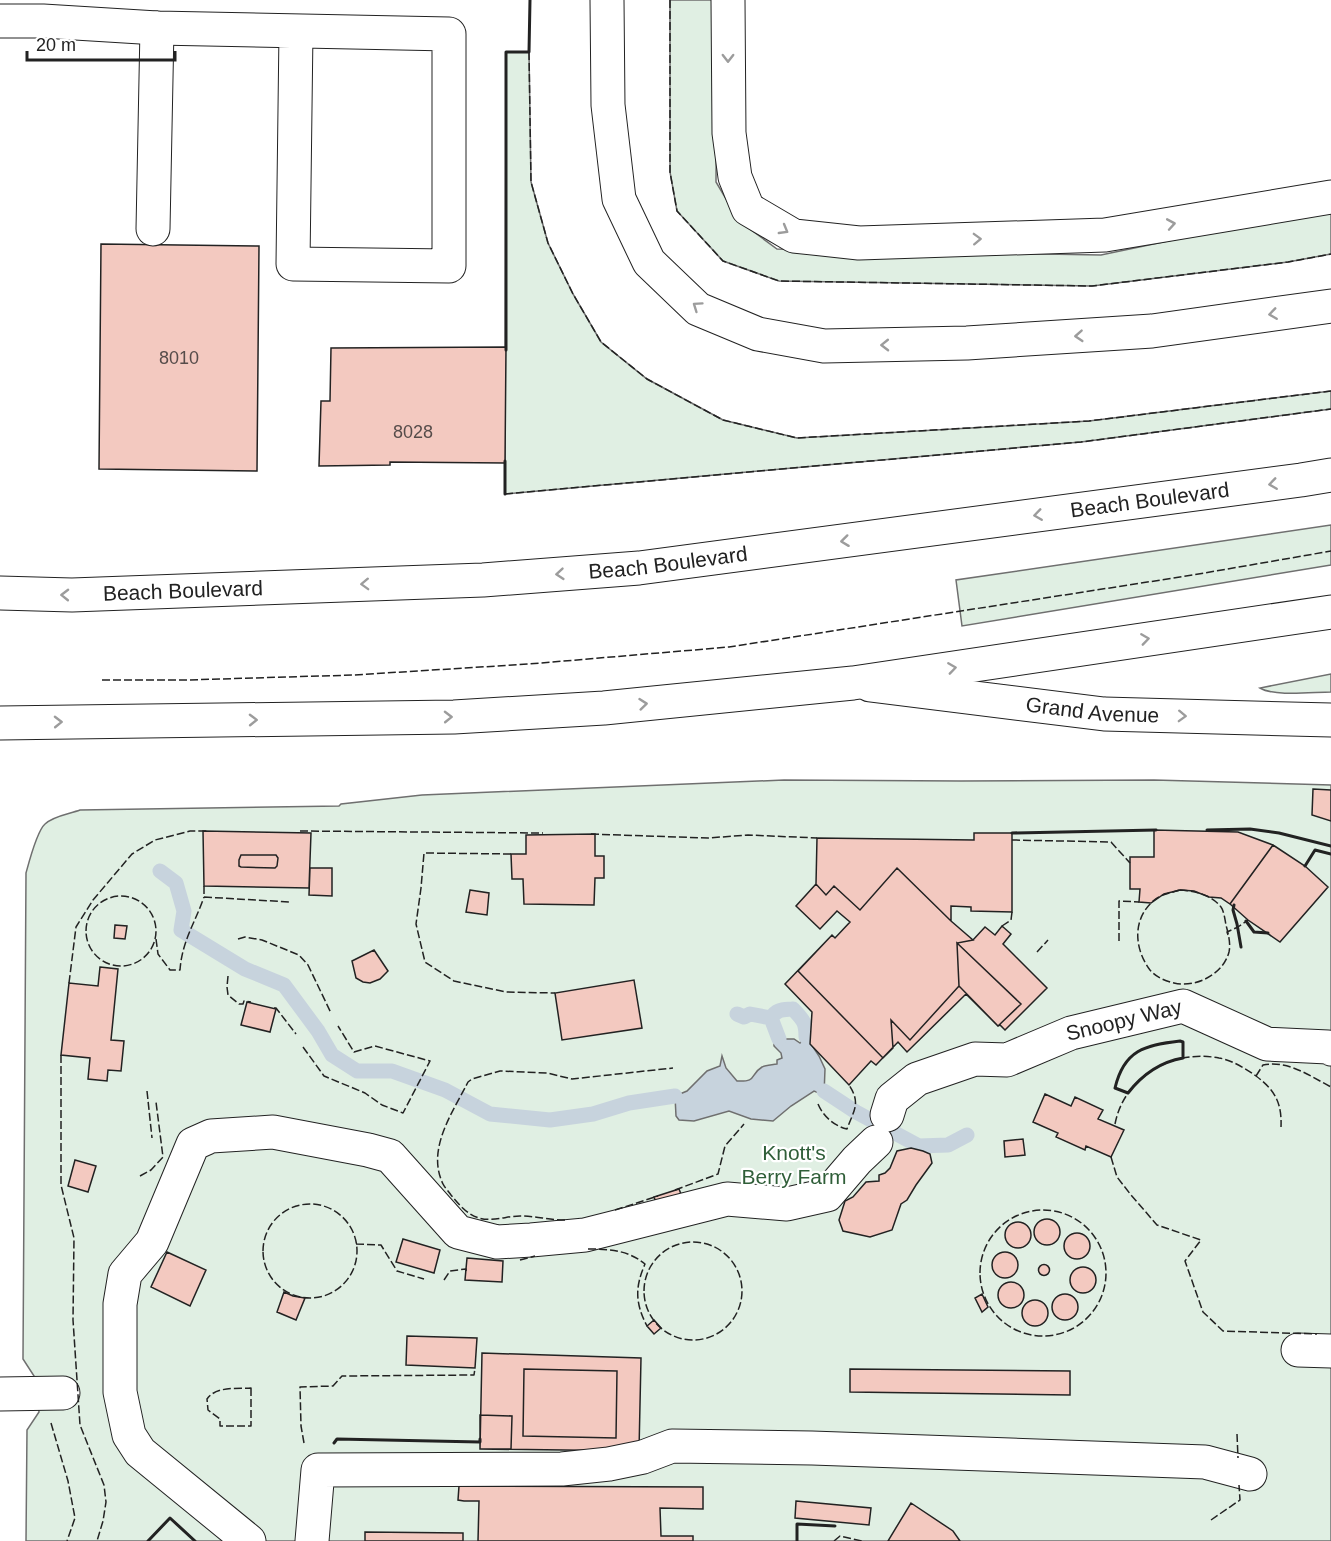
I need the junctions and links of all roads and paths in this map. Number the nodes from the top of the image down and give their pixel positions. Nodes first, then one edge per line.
1 (607, 0) edge
2 (729, 0) edge
3 (0, 21) edge
4 (157, 28) junction
5 (296, 31) junction
6 (1331, 197) edge
7 (153, 229) dead end
8 (1331, 306) edge
9 (1331, 475) edge
10 (0, 593) edge
11 (1331, 612) edge
12 (853, 682) junction
13 (1331, 720) edge
14 (0, 723) edge
15 (1331, 1049) edge
16 (1298, 1350) dead end
17 (1331, 1351) edge
18 (63, 1393) dead end
19 (0, 1394) edge
20 (1250, 1474) dead end
21 (249, 1541) edge
22 (312, 1541) edge

8 -> 1 main road
2 -> 6 main road
3 - 4 main road
4 - 5 main road
4 - 7 main road
5 - 5 main road
9 -> 10 main road, Beach Boulevard
12 -> 11 main road
12 -> 13 main road, Grand Avenue
14 -> 12 main road
15 - 21 main road, Snoopy Way
16 - 17 main road
18 - 19 main road
20 - 22 main road

